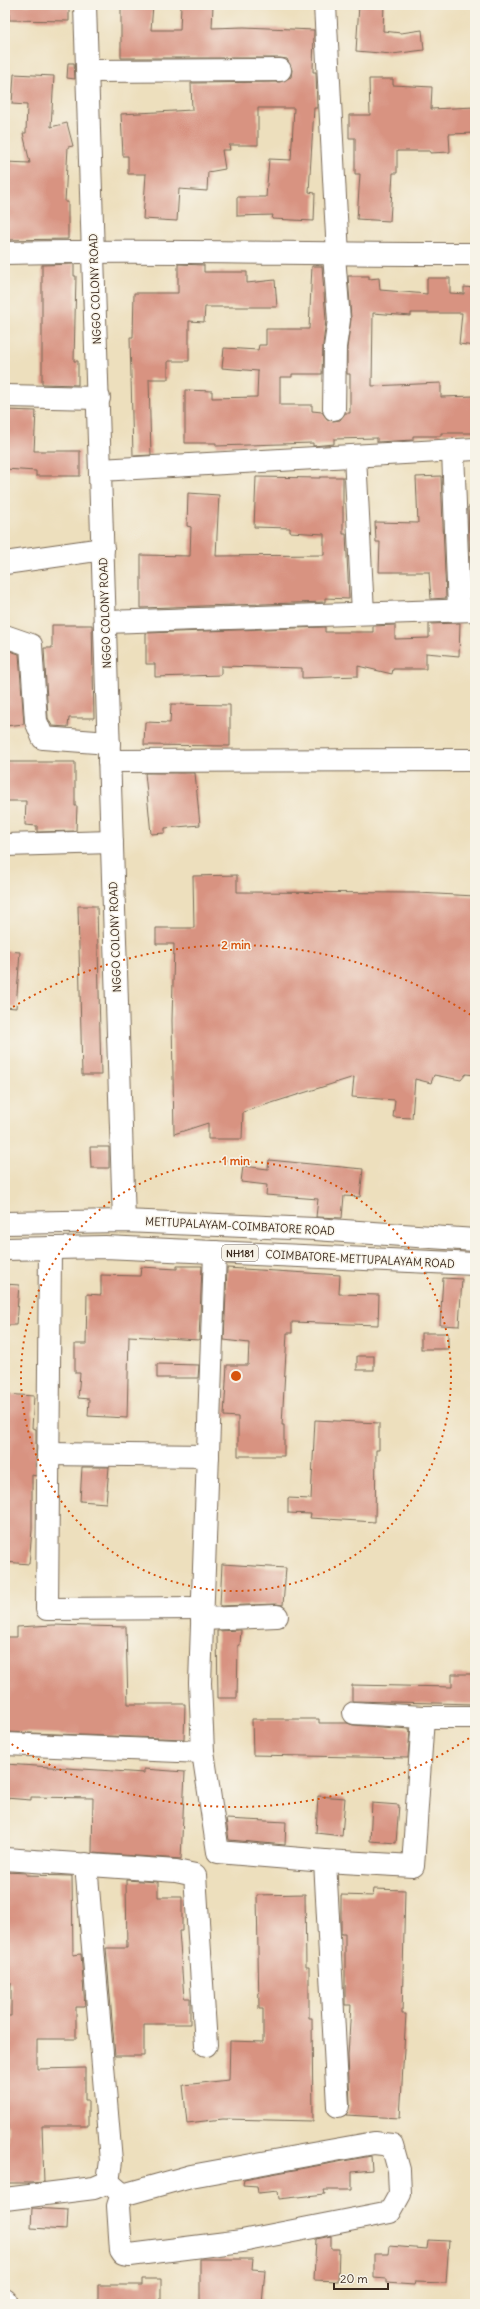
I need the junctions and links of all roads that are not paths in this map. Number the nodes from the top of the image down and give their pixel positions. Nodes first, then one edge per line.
1 (86, 5) edge
2 (325, 5) edge
3 (280, 70) dead end
4 (88, 71) junction
5 (93, 251) junction
6 (5, 253) edge
7 (475, 254) edge
8 (336, 255) junction
9 (5, 396) edge
10 (99, 398) junction
11 (334, 409) dead end
12 (475, 450) edge
13 (453, 451) junction
14 (355, 456) junction
15 (100, 470) junction
16 (103, 549) junction
17 (5, 563) edge
18 (467, 610) edge
19 (363, 613) junction
20 (105, 622) junction
21 (5, 636) edge
22 (109, 752) junction
23 (475, 760) edge
24 (112, 842) junction
25 (5, 845) edge
26 (124, 1221) junction
27 (5, 1223) edge
28 (475, 1240) edge
29 (50, 1248) junction
30 (125, 1248) junction
31 (5, 1249) edge
32 (215, 1252) junction
33 (475, 1264) edge
34 (48, 1454) junction
35 (208, 1456) junction
36 (202, 1614) junction
37 (277, 1616) dead end
38 (354, 1713) dead end
39 (423, 1717) junction
40 (475, 1717) edge
41 (5, 1744) edge
42 (203, 1752) junction
43 (5, 1859) edge
44 (325, 1860) junction
45 (86, 1864) junction
46 (206, 2045) dead end
47 (338, 2106) dead end
48 (115, 2188) junction
49 (5, 2199) edge
50 (5, 2300) edge
51 (6, 2304) edge

1 - 4 main road, NGGO COLONY ROAD
2 - 8 main road
3 - 4 main road
4 - 5 main road, NGGO COLONY ROAD
5 - 6 main road
5 - 8 main road
5 - 10 main road, NGGO COLONY ROAD
7 - 8 main road
8 - 11 main road
9 - 10 main road
10 - 15 main road, NGGO COLONY ROAD
12 - 13 main road
13 - 14 main road
13 - 18 main road
14 - 15 main road
14 - 19 main road
15 - 16 main road, NGGO COLONY ROAD
16 - 17 main road
16 - 20 main road, NGGO COLONY ROAD
18 - 19 main road
19 - 20 main road
20 - 22 main road, NGGO COLONY ROAD
21 - 22 main road
22 - 23 main road
22 - 24 main road, NGGO COLONY ROAD
24 - 25 main road
24 - 26 main road, NGGO COLONY ROAD
26 - 27 main road, METTUPALAYAM-COIMBATORE ROAD
26 - 28 main road, METTUPALAYAM-COIMBATORE ROAD
26 - 30 main road, NGGO COLONY ROAD
29 - 30 main road, COIMBATORE-METTUPALAYAM ROAD / NH181
29 - 31 main road, COIMBATORE-METTUPALAYAM ROAD / NH181
29 - 34 main road
30 - 32 main road, COIMBATORE-METTUPALAYAM ROAD / NH181
32 - 33 main road, COIMBATORE-METTUPALAYAM ROAD / NH181
32 - 35 main road
34 - 35 main road
34 - 36 main road
35 - 36 main road
36 - 37 main road
36 - 42 main road
38 - 39 main road
39 - 40 main road
39 - 44 main road
41 - 42 main road
42 - 44 main road
43 - 45 main road
44 - 47 main road
45 - 46 main road
45 - 48 main road
48 - 48 main road
48 - 49 main road
50 - 51 main road

